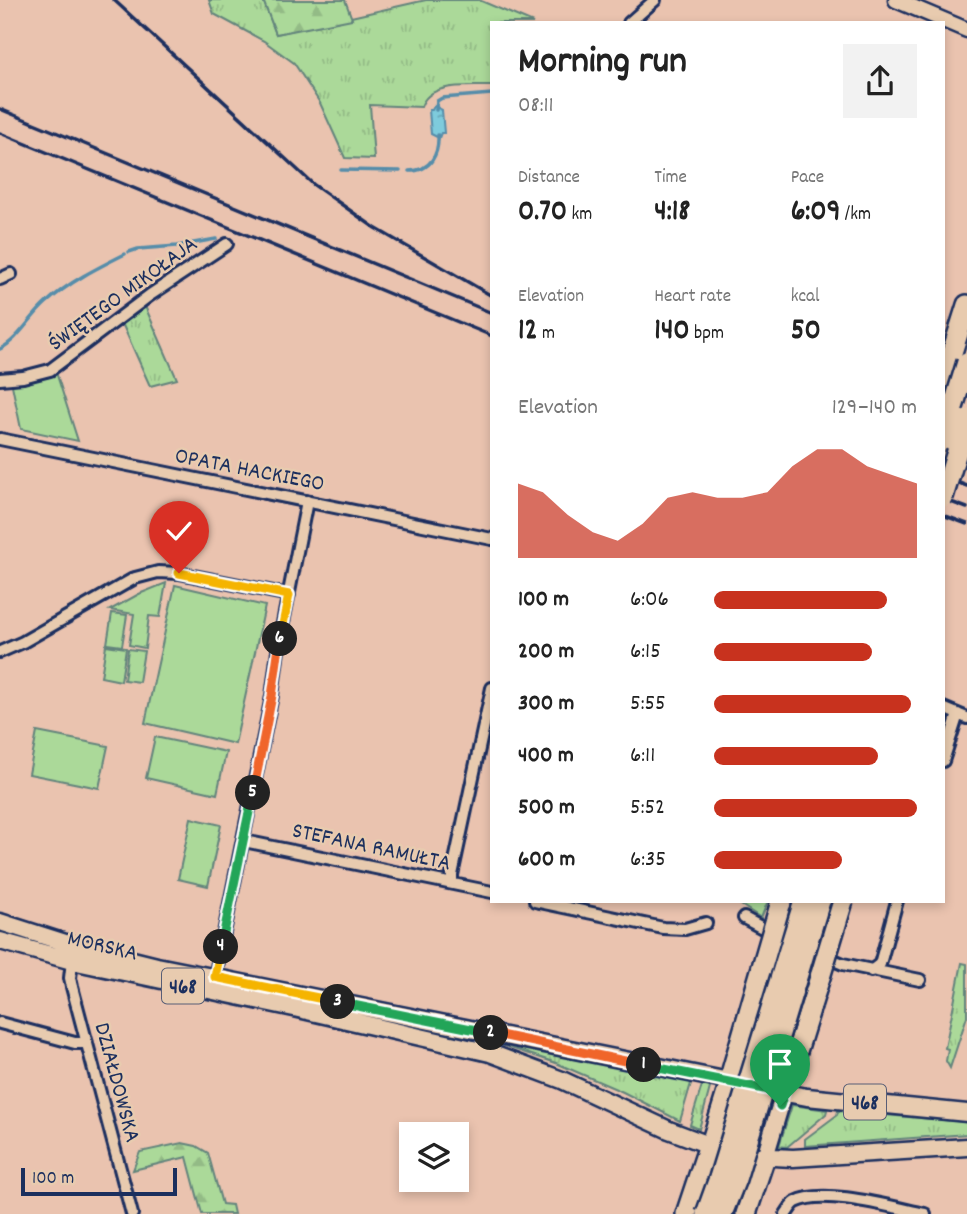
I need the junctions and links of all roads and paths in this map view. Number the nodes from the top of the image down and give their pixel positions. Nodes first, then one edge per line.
1 (655, 0) edge
2 (896, 0) edge
3 (631, 21) edge
4 (967, 30) edge
5 (227, 244) dead end
6 (967, 305) edge
7 (967, 362) edge
8 (945, 374) edge
9 (0, 379) edge
10 (967, 419) edge
11 (945, 421) edge
12 (967, 438) edge
13 (0, 439) edge
14 (951, 451) edge
15 (945, 490) edge
16 (945, 497) edge
17 (307, 501) junction
18 (490, 539) edge
19 (289, 595) junction
20 (0, 652) edge
21 (490, 697) edge
22 (945, 709) edge
23 (962, 716) edge
24 (945, 756) edge
25 (244, 841) junction
26 (452, 883) junction
27 (490, 892) edge
28 (780, 903) edge
29 (803, 903) edge
30 (820, 903) edge
31 (842, 903) edge
32 (896, 903) edge
33 (569, 905) edge
34 (744, 918) dead end
35 (0, 922) edge
36 (706, 923) dead end
37 (0, 941) edge
38 (72, 961) junction
39 (871, 971) junction
40 (215, 977) junction
41 (920, 980) dead end
42 (0, 1023) edge
43 (87, 1043) junction
44 (729, 1081) junction
45 (784, 1093) junction
46 (967, 1113) edge
47 (709, 1145) junction
48 (967, 1147) edge
49 (765, 1157) junction
50 (898, 1211) edge
51 (132, 1214) edge
52 (686, 1214) edge
53 (706, 1214) edge
54 (722, 1214) edge
55 (746, 1214) edge
56 (786, 1214) edge
57 (925, 1214) edge

1 - 3 street
2 - 4 main road
5 - 9 street, ŚWIĘTEGO MIKOŁAJA
6 - 8 highway
7 - 11 street
7 - 14 highway, bridge
10 - 15 highway, bridge
12 - 14 street
13 - 17 street, OPATA HACKIEGO
14 - 16 highway
17 - 18 street, OPATA HACKIEGO
17 - 19 street
19 - 20 street
19 - 25 street
21 - 26 street
22 - 23 street
23 - 24 street
25 - 26 street, STEFANA RAMUŁTA
25 - 40 street
26 - 27 street, STEFANA RAMUŁTA
28 - 44 highway, bridge
29 - 53 highway, bridge
30 - 54 highway, bridge
31 - 45 highway, bridge
32 - 39 street
33 - 36 street
34 - 39 street
35 - 40 main road, MORSKA / 468
37 - 38 main road, MORSKA / 468
38 - 43 street, DZIAŁDOWSKA
38 - 47 main road, MORSKA / 468
39 - 41 street
40 - 44 main road, MORSKA / 468
42 - 43 street
43 - 51 street, DZIAŁDOWSKA
44 - 45 main road, MORSKA / 468
44 - 47 main road
45 - 46 main road, MORSKA / 468
45 - 49 main road
47 - 49 main road, MORSKA / 468
47 - 52 highway
48 - 49 main road, MORSKA / 468
49 - 55 highway
50 - 56 street
50 - 57 street

